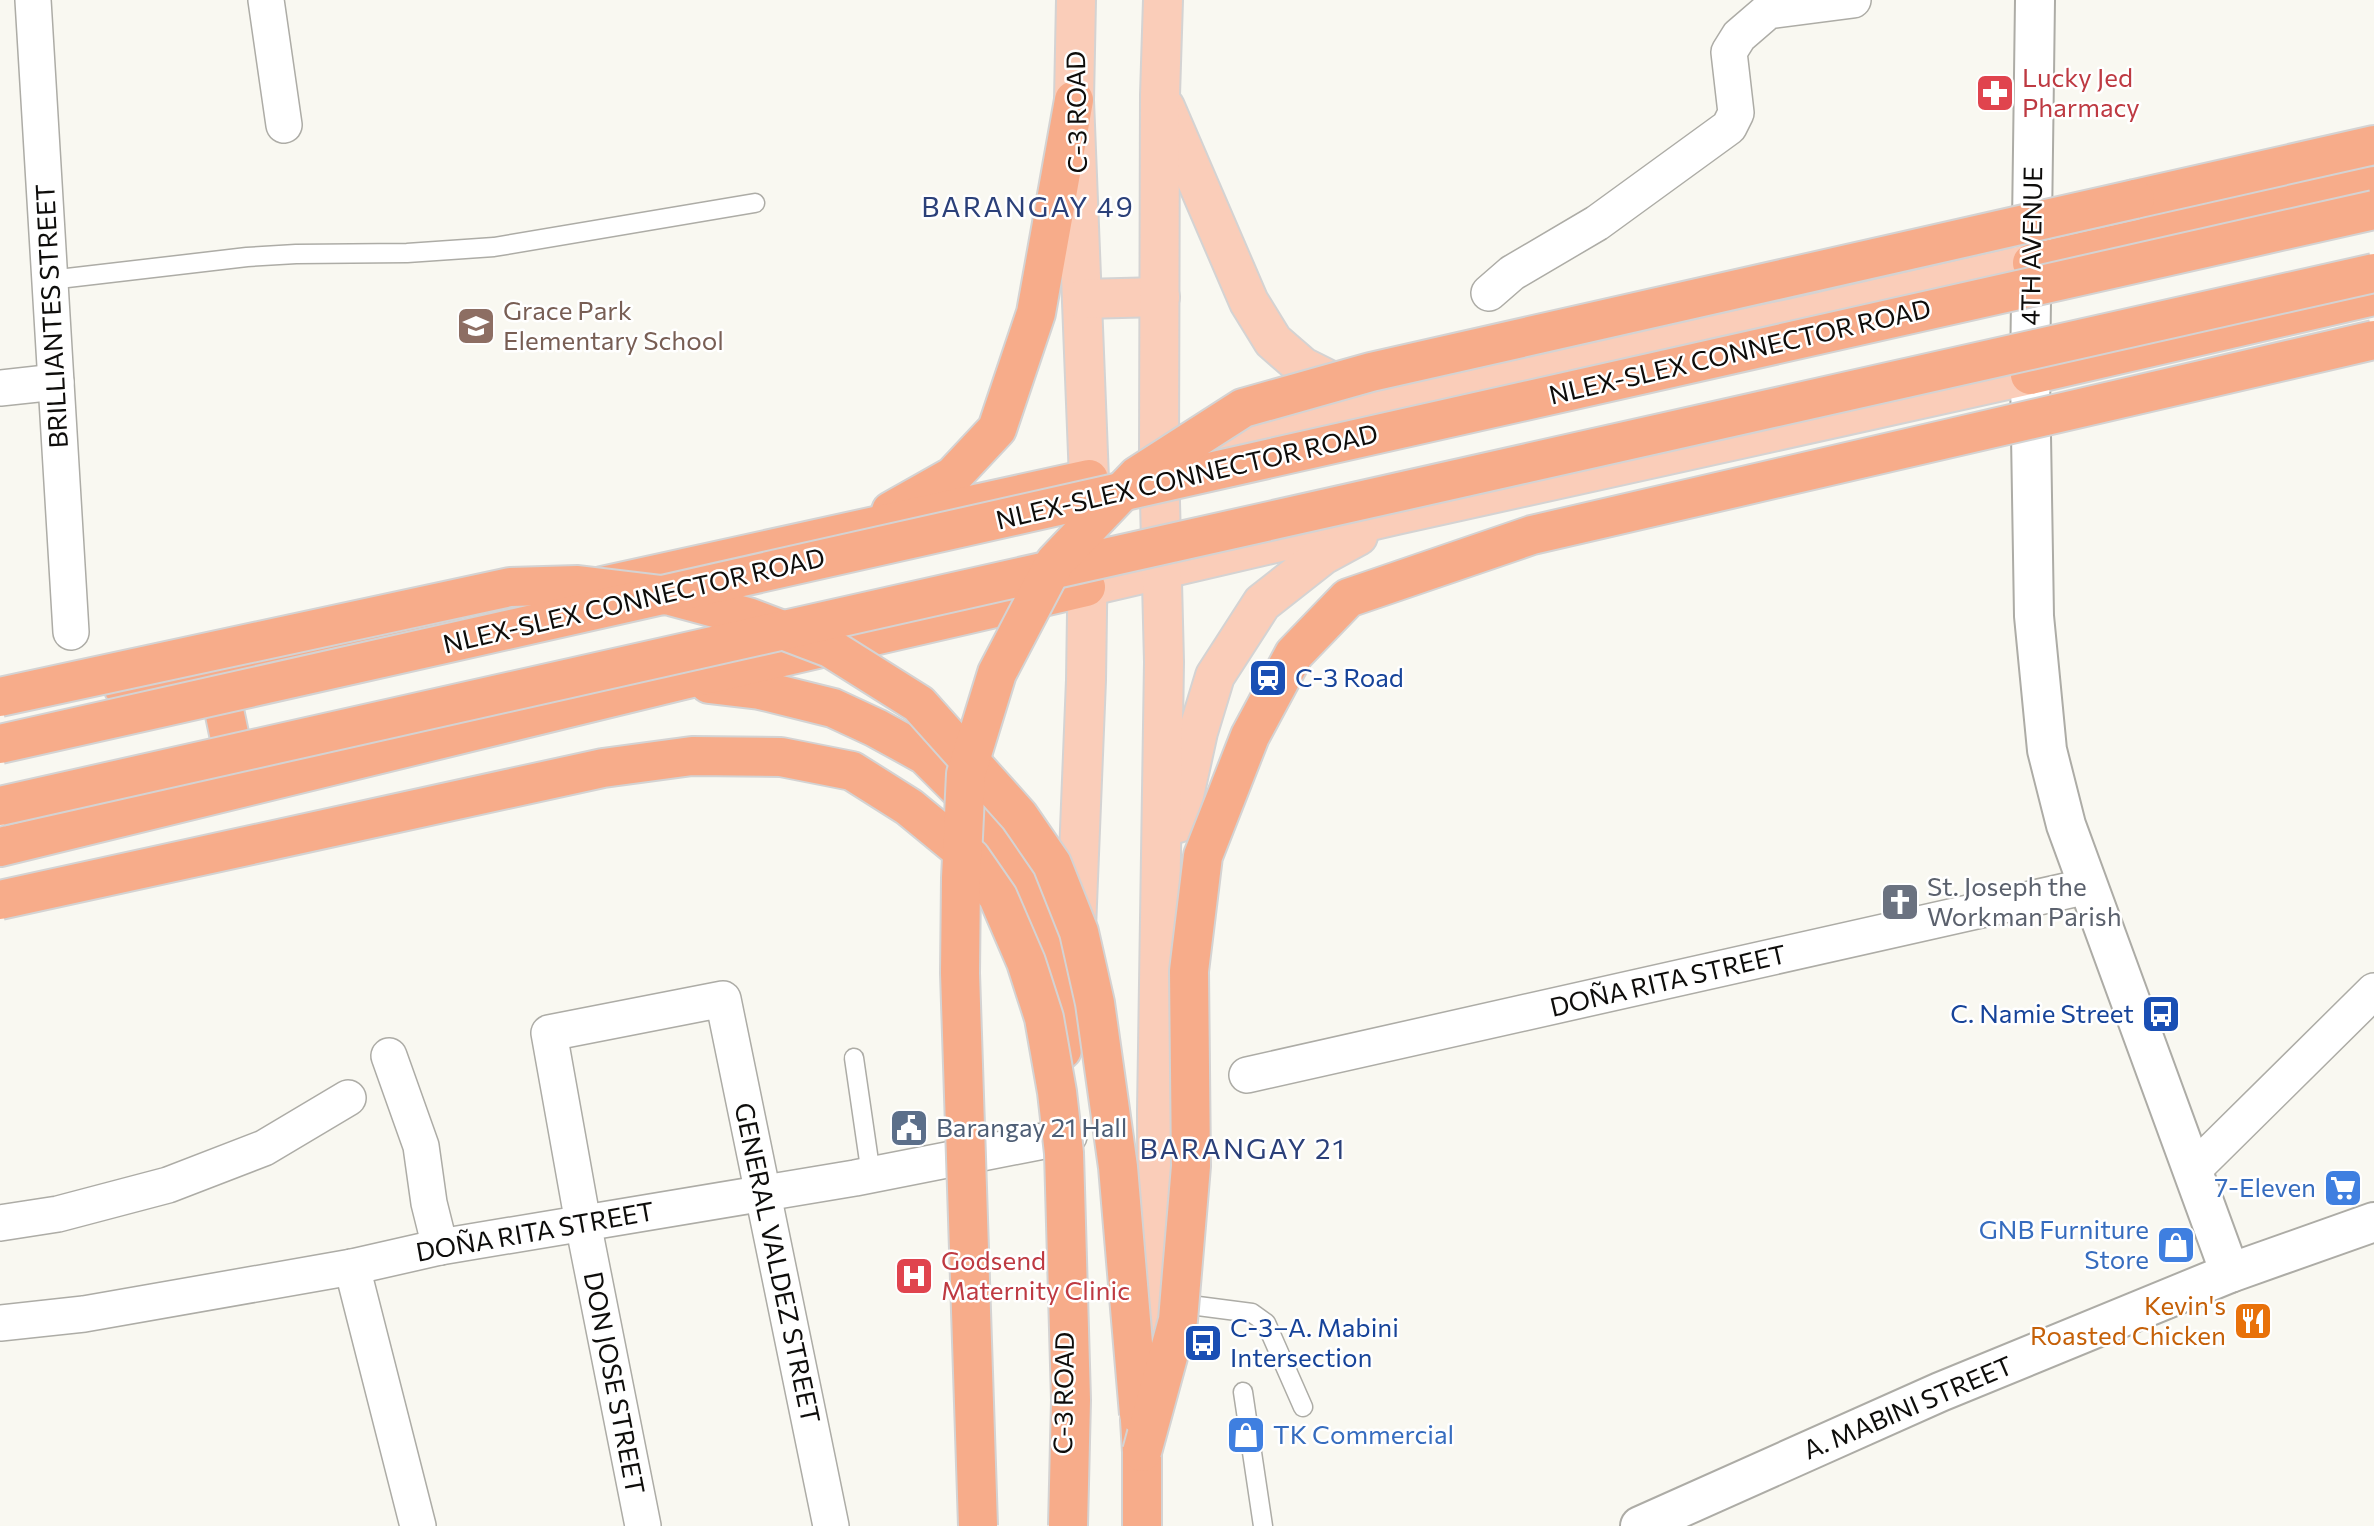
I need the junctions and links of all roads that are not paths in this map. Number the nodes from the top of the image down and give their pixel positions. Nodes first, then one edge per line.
1 (33, 0) edge
2 (266, 0) edge
3 (1076, 0) edge
4 (1163, 0) edge
5 (1853, 0) edge
6 (2035, 0) edge
7 (1160, 95) junction
8 (1074, 100) junction
9 (284, 125) dead end
10 (2374, 145) edge
11 (2374, 186) edge
12 (755, 203) dead end
13 (2374, 210) edge
14 (2032, 263) junction
15 (2374, 273) edge
16 (50, 280) junction
17 (1489, 293) dead end
18 (2374, 296) edge
19 (1160, 297) junction
20 (1083, 299) junction
21 (2374, 340) edge
22 (2029, 375) junction
23 (56, 382) junction
24 (0, 388) edge
25 (1443, 391) junction
26 (1159, 462) junction
27 (1088, 479) junction
28 (1396, 515) junction
29 (855, 531) junction
30 (1162, 569) junction
31 (1086, 587) junction
32 (71, 632) dead end
33 (216, 672) junction
34 (683, 680) junction
35 (0, 698) edge
36 (0, 708) edge
37 (0, 744) edge
38 (240, 788) junction
39 (0, 807) edge
40 (0, 847) edge
41 (2088, 886) junction
42 (0, 900) edge
43 (1160, 922) junction
44 (2374, 991) edge
45 (548, 1033) joint
46 (389, 1056) dead end
47 (854, 1058) dead end
48 (1247, 1075) dead end
49 (348, 1098) dead end
50 (1069, 1136) junction
51 (2193, 1170) junction
52 (871, 1175) junction
53 (763, 1193) junction
54 (2374, 1222) edge
55 (0, 1223) edge
56 (583, 1223) junction
57 (440, 1247) junction
58 (352, 1267) junction
59 (2231, 1273) junction
60 (1158, 1301) junction
61 (0, 1323) edge
62 (1243, 1392) dead end
63 (1303, 1407) dead end
64 (1142, 1452) junction
65 (418, 1526) edge
66 (643, 1526) edge
67 (831, 1526) edge
68 (978, 1526) edge
69 (1061, 1526) edge
70 (1068, 1526) edge
71 (1142, 1526) edge
72 (1158, 1526) edge
73 (1263, 1526) edge
74 (1640, 1526) edge

1 - 16 street, BRILLIANTES STREET
2 - 9 street
3 - 8 main road, C-3 ROAD
4 - 7 main road
5 - 17 street
6 - 14 street, 4TH AVENUE
7 - 19 main road
7 - 25 main road
8 - 20 main road, C-3 ROAD
8 - 29 highway
10 - 68 highway, bridge
11 - 14 highway
12 - 16 lane
13 - 37 highway, NLEX-SLEX CONNECTOR ROAD, bridge
14 - 22 street, 4TH AVENUE
14 - 25 main road
15 - 39 highway, bridge
16 - 23 street, BRILLIANTES STREET
18 - 22 highway
19 - 20 main road
19 - 26 main road
20 - 27 main road, C-3 ROAD
21 - 64 highway, bridge
22 - 28 main road
22 - 41 street, 4TH AVENUE
23 - 24 street
23 - 32 street, BRILLIANTES STREET
25 - 26 main road
26 - 27 main road
26 - 30 main road
27 - 29 highway
27 - 31 main road, C-3 ROAD
28 - 30 main road
28 - 43 main road
29 - 33 highway
30 - 31 main road
30 - 43 main road
31 - 34 highway
31 - 50 main road, C-3 ROAD
33 - 36 highway
33 - 38 highway
34 - 38 highway
34 - 50 highway
35 - 64 highway, bridge
38 - 40 highway
41 - 48 street, DOÑA RITA STREET
41 - 51 street, 4TH AVENUE
42 - 70 highway, bridge
43 - 60 main road
44 - 51 street
45 - 53 street, GENERAL VALDEZ STREET
45 - 56 street, DON JOSE STREET
46 - 57 street
47 - 52 lane
49 - 55 street
50 - 52 street, DOÑA RITA STREET
50 - 69 main road, C-3 ROAD
51 - 59 street, 4TH AVENUE
52 - 53 street, DOÑA RITA STREET
53 - 56 street, DOÑA RITA STREET
53 - 67 street, GENERAL VALDEZ STREET
54 - 59 street, A. MABINI STREET
56 - 57 street, DOÑA RITA STREET
56 - 66 street, DON JOSE STREET
57 - 58 street, DOÑA RITA STREET
58 - 61 street, DOÑA RITA STREET
58 - 65 street
59 - 74 street, A. MABINI STREET
60 - 63 lane
60 - 72 main road
62 - 73 lane
64 - 71 highway

